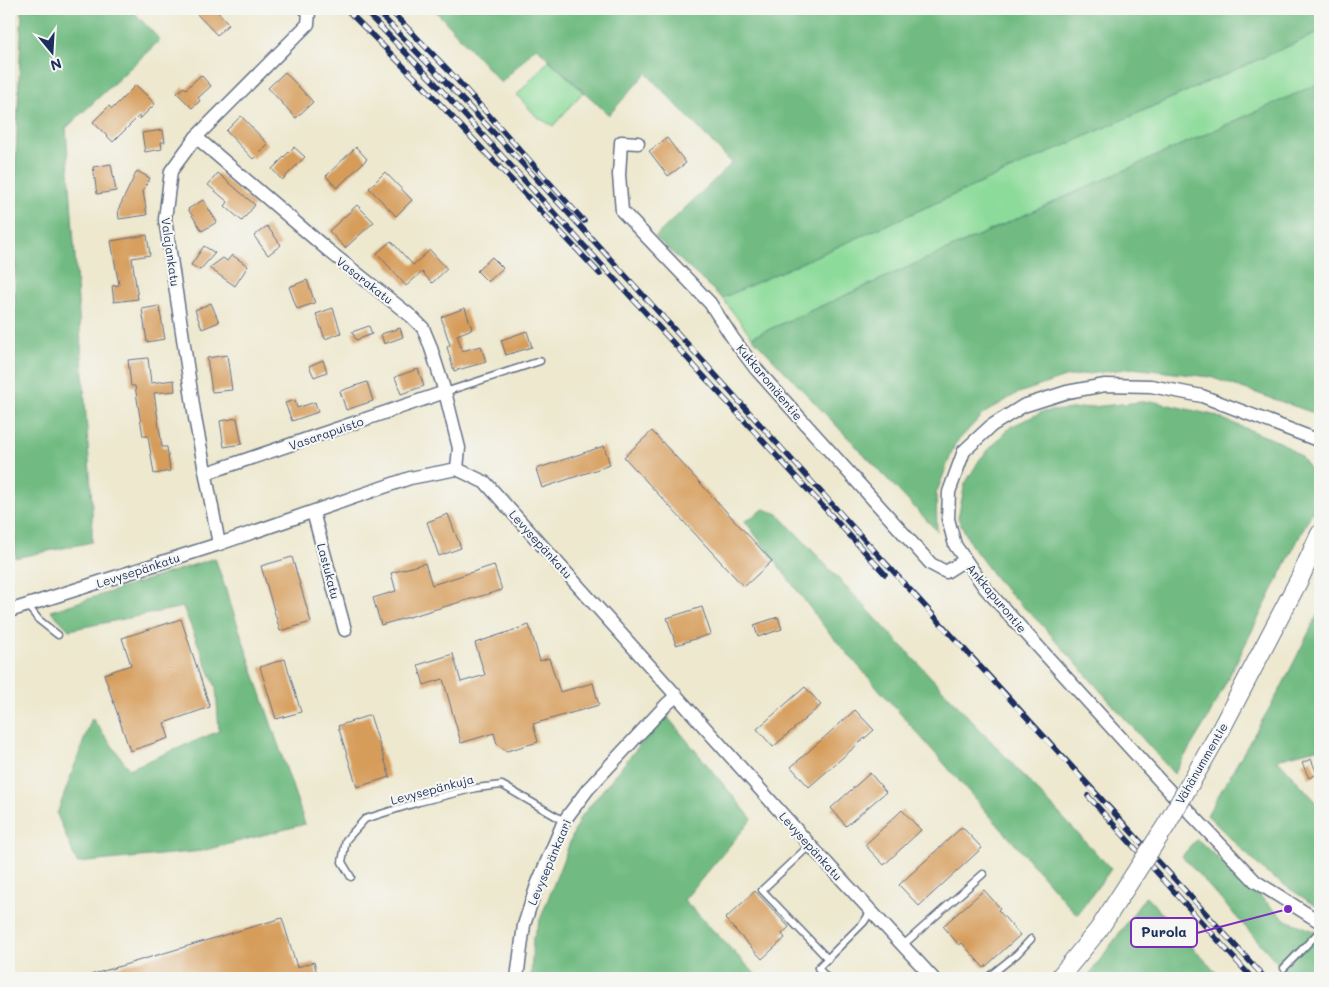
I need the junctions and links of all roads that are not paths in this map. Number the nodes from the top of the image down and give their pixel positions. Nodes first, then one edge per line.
1 (307, 10) edge
2 (196, 137) junction
3 (638, 143) dead end
4 (540, 361) dead end
5 (445, 392) junction
6 (1320, 441) edge
7 (457, 469) junction
8 (206, 473) junction
9 (313, 512) junction
10 (1320, 534) edge
11 (219, 544) junction
12 (965, 560) junction
13 (26, 605) junction
14 (9, 611) edge
15 (345, 630) dead end
16 (58, 635) dead end
17 (676, 696) junction
18 (564, 821) junction
19 (810, 845) junction
20 (983, 874) dead end
21 (351, 877) dead end
22 (871, 911) junction
23 (1320, 922) edge
24 (1320, 931) edge
25 (1031, 939) dead end
26 (902, 946) junction
27 (828, 959) junction
28 (1284, 968) dead end
29 (517, 978) edge
30 (827, 978) edge
31 (933, 978) edge
32 (987, 978) edge
33 (1059, 978) edge

1 - 2 street, Valajankatu
2 - 5 street, Vasarakatu
2 - 8 street, Valajankatu
3 - 12 street, Kukkaromäentie
4 - 5 lane
5 - 7 street, Vasarakatu
5 - 8 street, Vasarapuisto
6 - 12 street, Ankkapurontie
7 - 9 street, Levysepänkatu
7 - 17 street, Levysepänkatu
8 - 11 street, Valajankatu
9 - 11 street, Levysepänkatu
9 - 15 street, Lastukatu
10 - 33 main road, Vähänummentie, bridge
11 - 13 street, Levysepänkatu
12 - 23 street, Ankkapurontie
13 - 14 street, Levysepänkatu
13 - 16 lane
17 - 18 street, Levysepänkaari
17 - 19 street, Levysepänkatu
18 - 21 lane, Levysepänkuja
18 - 29 street, Levysepänkaari
19 - 22 street, Levysepänkatu
19 - 27 lane
20 - 26 lane
22 - 26 street, Levysepänkatu
22 - 27 lane
24 - 28 lane
25 - 32 lane
26 - 31 street, Levysepänkatu
27 - 30 lane

